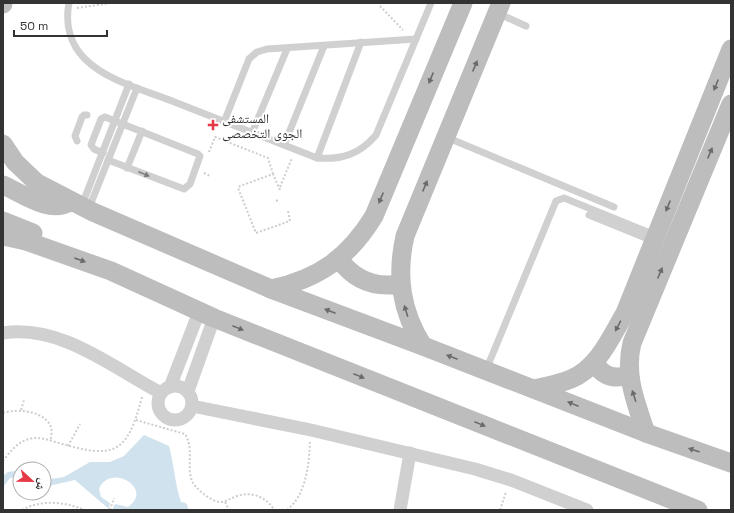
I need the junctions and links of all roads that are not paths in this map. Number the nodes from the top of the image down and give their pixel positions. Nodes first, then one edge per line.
1 (431, 3) edge
2 (463, 3) edge
3 (69, 6) edge
4 (499, 8) edge
5 (526, 26) dead end
6 (416, 39) junction
7 (361, 42) junction
8 (324, 46) junction
9 (287, 49) junction
10 (731, 49) edge
11 (129, 84) junction
12 (137, 88) junction
13 (731, 104) edge
14 (87, 115) dead end
15 (115, 121) junction
16 (224, 122) junction
17 (122, 124) junction
18 (142, 131) junction
19 (252, 133) junction
20 (445, 137) junction
21 (77, 141) dead end
22 (3, 144) edge
23 (284, 145) junction
24 (102, 152) junction
25 (317, 158) junction
26 (108, 160) junction
27 (127, 168) junction
28 (3, 185) edge
29 (80, 206) junction
30 (614, 207) dead end
31 (589, 215) dead end
32 (3, 221) edge
33 (3, 236) edge
34 (661, 239) junction
35 (54, 250) junction
36 (339, 259) junction
37 (400, 284) junction
38 (271, 289) junction
39 (206, 315) junction
40 (3, 333) edge
41 (423, 346) junction
42 (594, 363) junction
43 (486, 370) junction
44 (629, 375) junction
45 (535, 389) junction
46 (166, 390) junction
47 (188, 391) junction
48 (192, 406) junction
49 (646, 433) junction
50 (410, 453) junction
51 (731, 463) edge
52 (400, 510) edge
53 (587, 510) edge
54 (698, 510) edge

1 - 6 lane
2 -> 36 street
3 - 11 lane
4 - 5 lane
20 -> 4 street
6 - 7 lane
6 - 25 lane
7 - 8 lane
7 - 25 lane
8 - 9 lane
8 - 23 lane
9 - 16 lane
9 - 19 lane
10 -> 34 street
11 - 12 lane
11 - 15 lane
12 - 16 lane
12 - 17 lane
34 -> 13 street
14 - 21 lane
15 - 17 lane
15 - 24 lane
15 - 24 lane
16 - 19 lane
17 - 18 lane
17 - 26 lane
18 - 27 lane
27 -> 18 lane
19 - 23 lane
20 - 30 lane
37 -> 20 street
22 - 29 street
23 - 25 lane
24 - 29 lane
26 - 27 lane
26 - 29 lane
28 - 29 street
29 - 38 street
31 - 34 lane
32 - 35 street
33 - 35 street
34 -> 42 street
34 - 43 lane
44 -> 34 street
35 -> 39 street
36 - 37 street
36 - 38 street
41 -> 37 street
41 -> 38 street
39 - 46 street
39 - 47 street
39 -> 54 street
40 - 46 street
43 -> 41 street
42 - 44 street
42 - 45 street
43 - 45 street
49 -> 44 street
49 -> 45 street
46 - 47 street
46 - 48 street
47 - 48 street
48 - 50 street
51 -> 49 street
50 - 52 street
50 - 53 street

